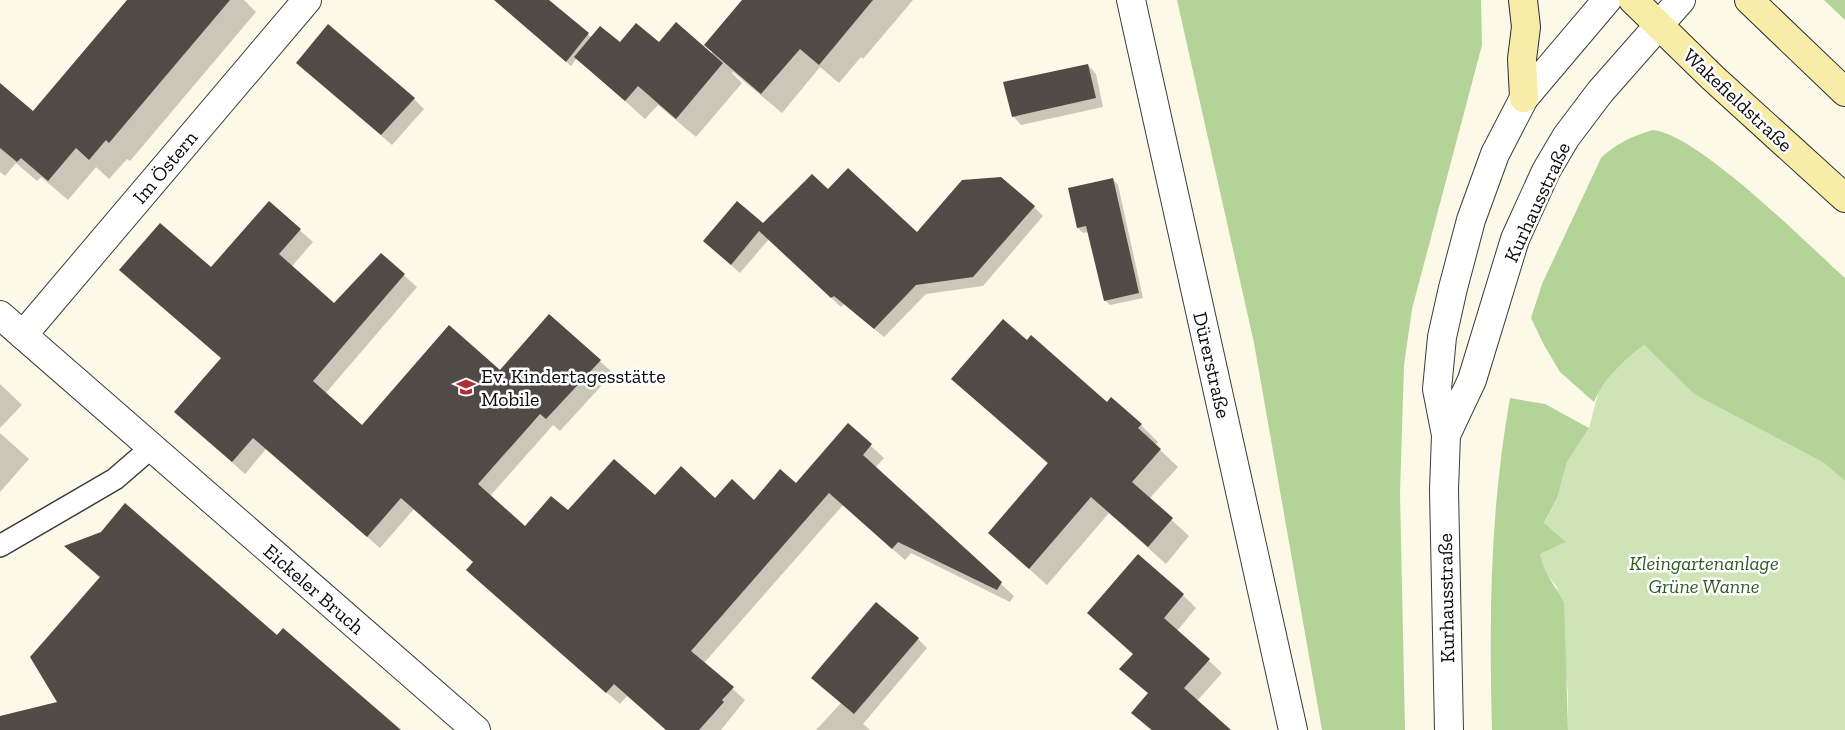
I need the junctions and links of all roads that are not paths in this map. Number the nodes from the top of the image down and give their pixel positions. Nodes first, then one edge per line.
1 (307, 0) edge
2 (1131, 0) edge
3 (1523, 0) edge
4 (1607, 0) edge
5 (1633, 0) edge
6 (1681, 0) edge
7 (1749, 0) edge
8 (1658, 24) junction
9 (1845, 92) edge
10 (1524, 98) junction
11 (1845, 198) edge
12 (0, 315) edge
13 (23, 335) junction
14 (1446, 435) junction
15 (152, 447) junction
16 (0, 546) edge
17 (476, 730) edge
18 (1293, 730) edge
19 (1449, 730) edge

1 - 13 street, Im Östern
2 - 18 street, Dürerstraße
3 - 10 main road
4 - 10 street, Kurhausstraße
5 - 8 main road, Wakefieldstraße
6 - 8 street, Kurhausstraße
7 - 9 main road
8 - 11 main road, Wakefieldstraße
8 - 14 street, Kurhausstraße
10 - 14 street, Kurhausstraße
12 - 13 street, Eickeler Bruch
13 - 15 street, Eickeler Bruch
14 - 19 street, Kurhausstraße
15 - 16 lane
15 - 17 street, Eickeler Bruch

